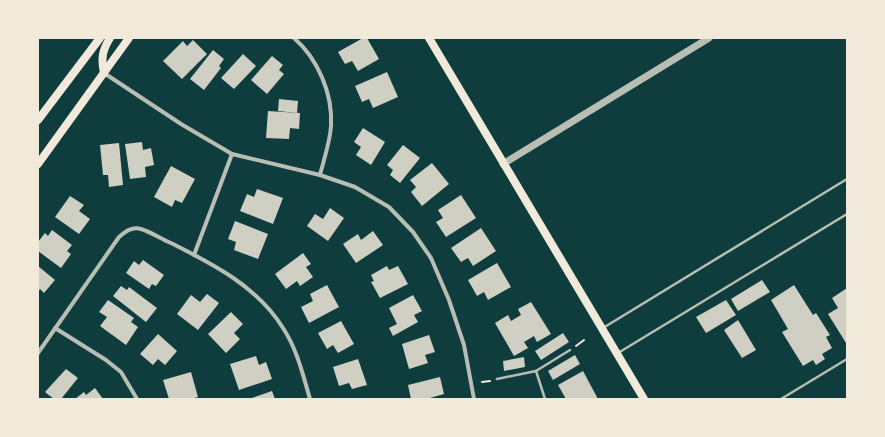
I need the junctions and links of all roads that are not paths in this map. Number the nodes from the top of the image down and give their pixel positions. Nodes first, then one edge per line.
1 (100, 38) edge
2 (110, 38) edge
3 (129, 38) edge
4 (294, 38) edge
5 (428, 38) edge
6 (709, 38) edge
7 (104, 73) junction
8 (38, 120) edge
9 (232, 154) junction
10 (38, 164) edge
11 (503, 164) junction
12 (320, 174) junction
13 (847, 179) edge
14 (847, 214) edge
15 (194, 255) junction
16 (55, 328) junction
17 (602, 328) junction
18 (570, 350) road end
19 (38, 353) edge
20 (617, 354) junction
21 (847, 359) edge
22 (536, 371) junction
23 (497, 379) dead end
24 (136, 399) edge
25 (310, 399) edge
26 (474, 399) edge
27 (545, 399) edge
28 (644, 399) edge
29 (781, 399) edge

1 - 8 main road
2 - 7 main road
3 - 7 main road
4 - 12 street
5 - 11 main road
6 - 11 street
7 - 9 street
7 - 10 main road
9 - 12 street
9 - 15 street
11 - 17 main road
12 - 26 street
13 - 17 lane
14 - 20 lane
15 - 16 street
15 - 25 street
16 - 19 street
16 - 24 street
17 - 20 main road
18 - 22 lane
20 - 28 main road
21 - 29 lane
22 - 23 lane
22 - 27 lane

